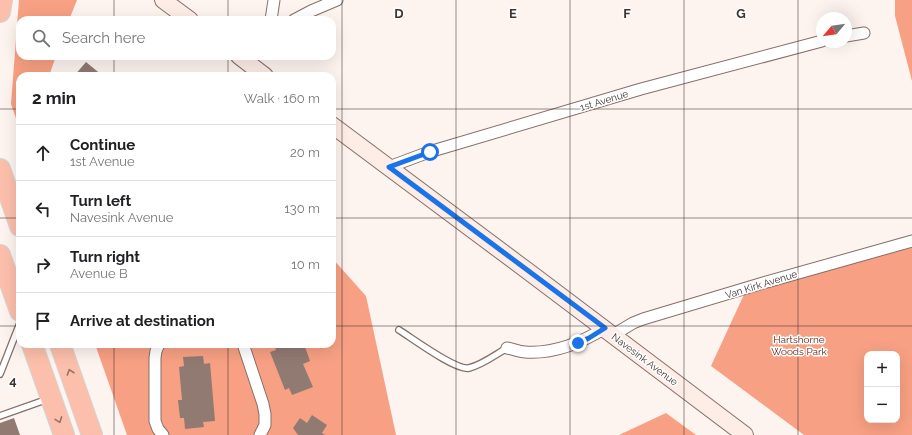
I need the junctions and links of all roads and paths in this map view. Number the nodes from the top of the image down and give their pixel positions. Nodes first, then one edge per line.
1 (2, 0) edge
2 (163, 0) edge
3 (274, 0) edge
4 (337, 0) edge
5 (0, 12) edge
6 (185, 16) edge
7 (272, 16) edge
8 (302, 16) edge
9 (864, 33) dead end
10 (852, 35) edge
11 (816, 43) edge
12 (249, 60) edge
13 (261, 72) edge
14 (336, 128) edge
15 (389, 167) junction
16 (0, 169) edge
17 (16, 215) edge
18 (912, 241) edge
19 (0, 255) edge
20 (16, 300) edge
21 (400, 330) dead end
22 (16, 331) edge
23 (609, 331) junction
24 (33, 348) edge
25 (61, 348) edge
26 (157, 348) edge
27 (244, 348) edge
28 (507, 348) joint
29 (0, 374) edge
30 (50, 398) junction
31 (0, 416) edge
32 (64, 435) edge
33 (92, 435) edge
34 (163, 435) edge
35 (260, 435) edge
36 (746, 435) edge

1 - 5 highway
2 - 6 main road
3 - 7 street
4 - 8 street
9 - 10 street
11 - 15 street, 1st Avenue
12 - 13 main road
14 - 15 main road, Navesink Avenue
15 - 23 main road, Navesink Avenue
16 - 17 highway
18 - 23 street, Van Kirk Avenue
19 - 20 highway
21 - 28 lane
22 - 29 lane
23 - 28 street, Van Kirk Avenue
23 - 36 main road, Navesink Avenue
24 - 30 highway
33 -> 25 highway
26 - 34 street
27 - 35 street
30 - 31 lane
30 -> 32 highway

